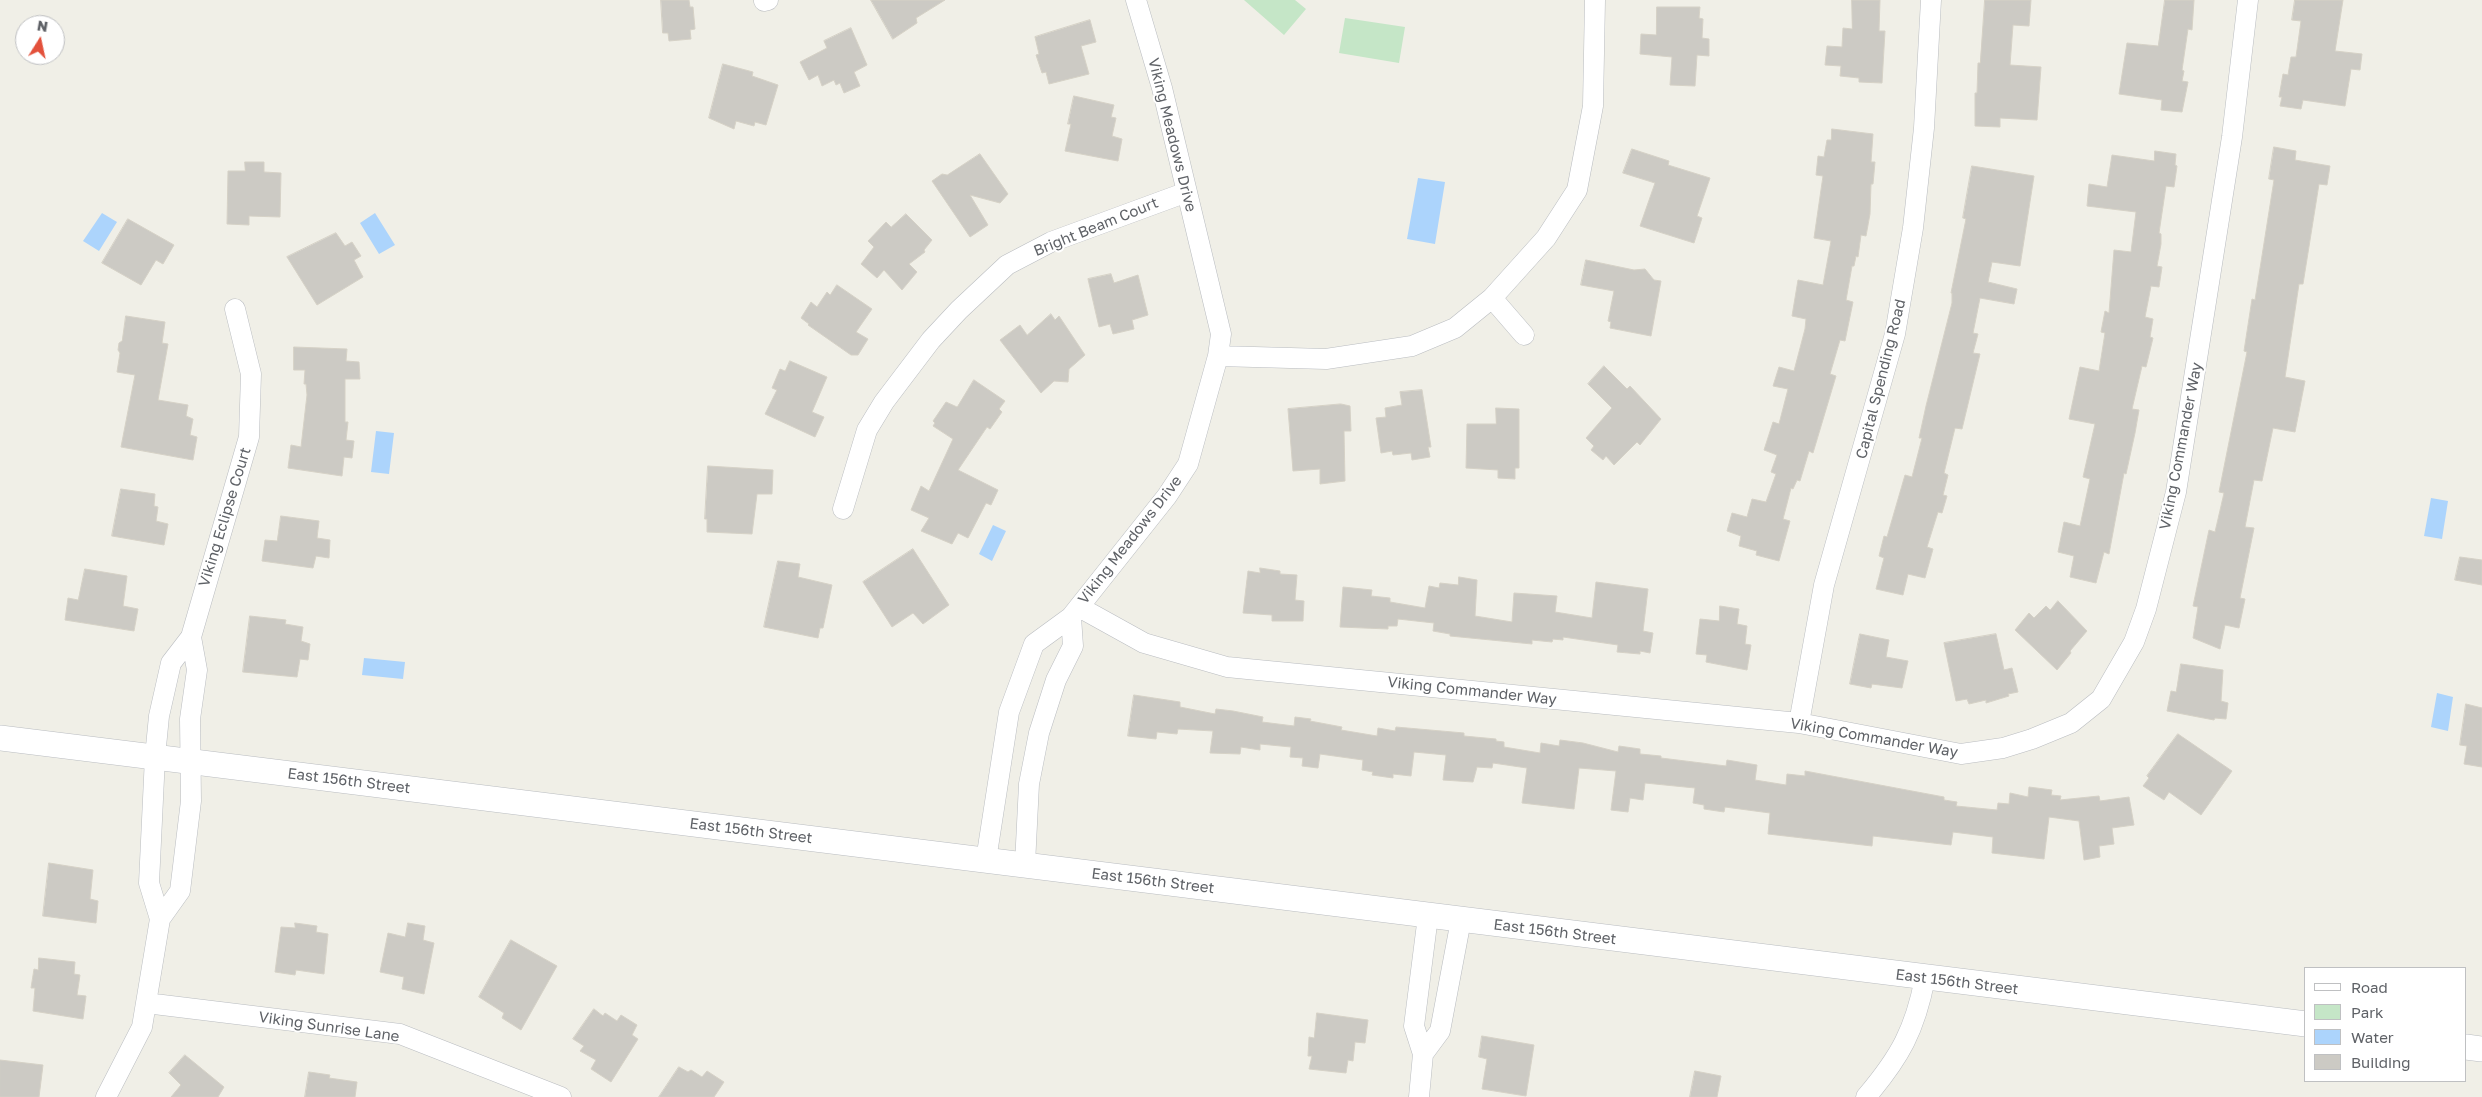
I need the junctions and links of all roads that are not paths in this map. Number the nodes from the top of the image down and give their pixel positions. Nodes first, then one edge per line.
1 (1136, 0) edge
2 (1595, 0) edge
3 (1931, 0) edge
4 (2248, 0) edge
5 (1187, 192) junction
6 (1492, 298) junction
7 (235, 309) dead end
8 (1524, 335) dead end
9 (1218, 356) junction
10 (843, 509) dead end
11 (1075, 612) junction
12 (191, 636) junction
13 (1799, 723) junction
14 (0, 738) edge
15 (154, 757) junction
16 (190, 761) junction
17 (986, 860) junction
18 (1025, 864) junction
19 (1428, 916) junction
20 (160, 919) junction
21 (1461, 920) junction
22 (1924, 978) junction
23 (146, 1004) junction
24 (2304, 1024) edge
25 (2467, 1047) edge
26 (2482, 1049) edge
27 (1423, 1054) junction
28 (106, 1097) edge
29 (561, 1097) edge
30 (1419, 1097) edge
31 (1866, 1097) edge

1 - 5 street, Viking Meadows Drive
2 - 6 street
3 - 13 street, Capital Spending Road
4 - 13 street, Viking Commander Way
5 - 9 street, Viking Meadows Drive
5 - 10 street, Bright Beam Court
6 - 8 street
6 - 9 street
7 - 12 street, Viking Eclipse Court
9 - 11 street, Viking Meadows Drive
11 - 13 street, Viking Commander Way
11 - 17 street, Viking Meadows Drive
11 - 18 street
12 - 15 street, Viking Eclipse Court
12 - 16 street, Viking Eclipse Court
14 - 15 street, East 156th Street
15 - 16 street, East 156th Street
15 - 20 street, Viking Eclipse Court
16 - 17 street, East 156th Street
16 - 20 street, Viking Eclipse Court
17 - 18 street, East 156th Street
18 - 19 street, East 156th Street
19 - 21 street, East 156th Street
19 - 27 street
20 - 23 street
21 - 22 street, East 156th Street
21 - 27 street
22 - 24 street, East 156th Street
22 - 31 street
23 - 28 street
23 - 29 street, Viking Sunrise Lane
25 - 26 street
27 - 30 street

